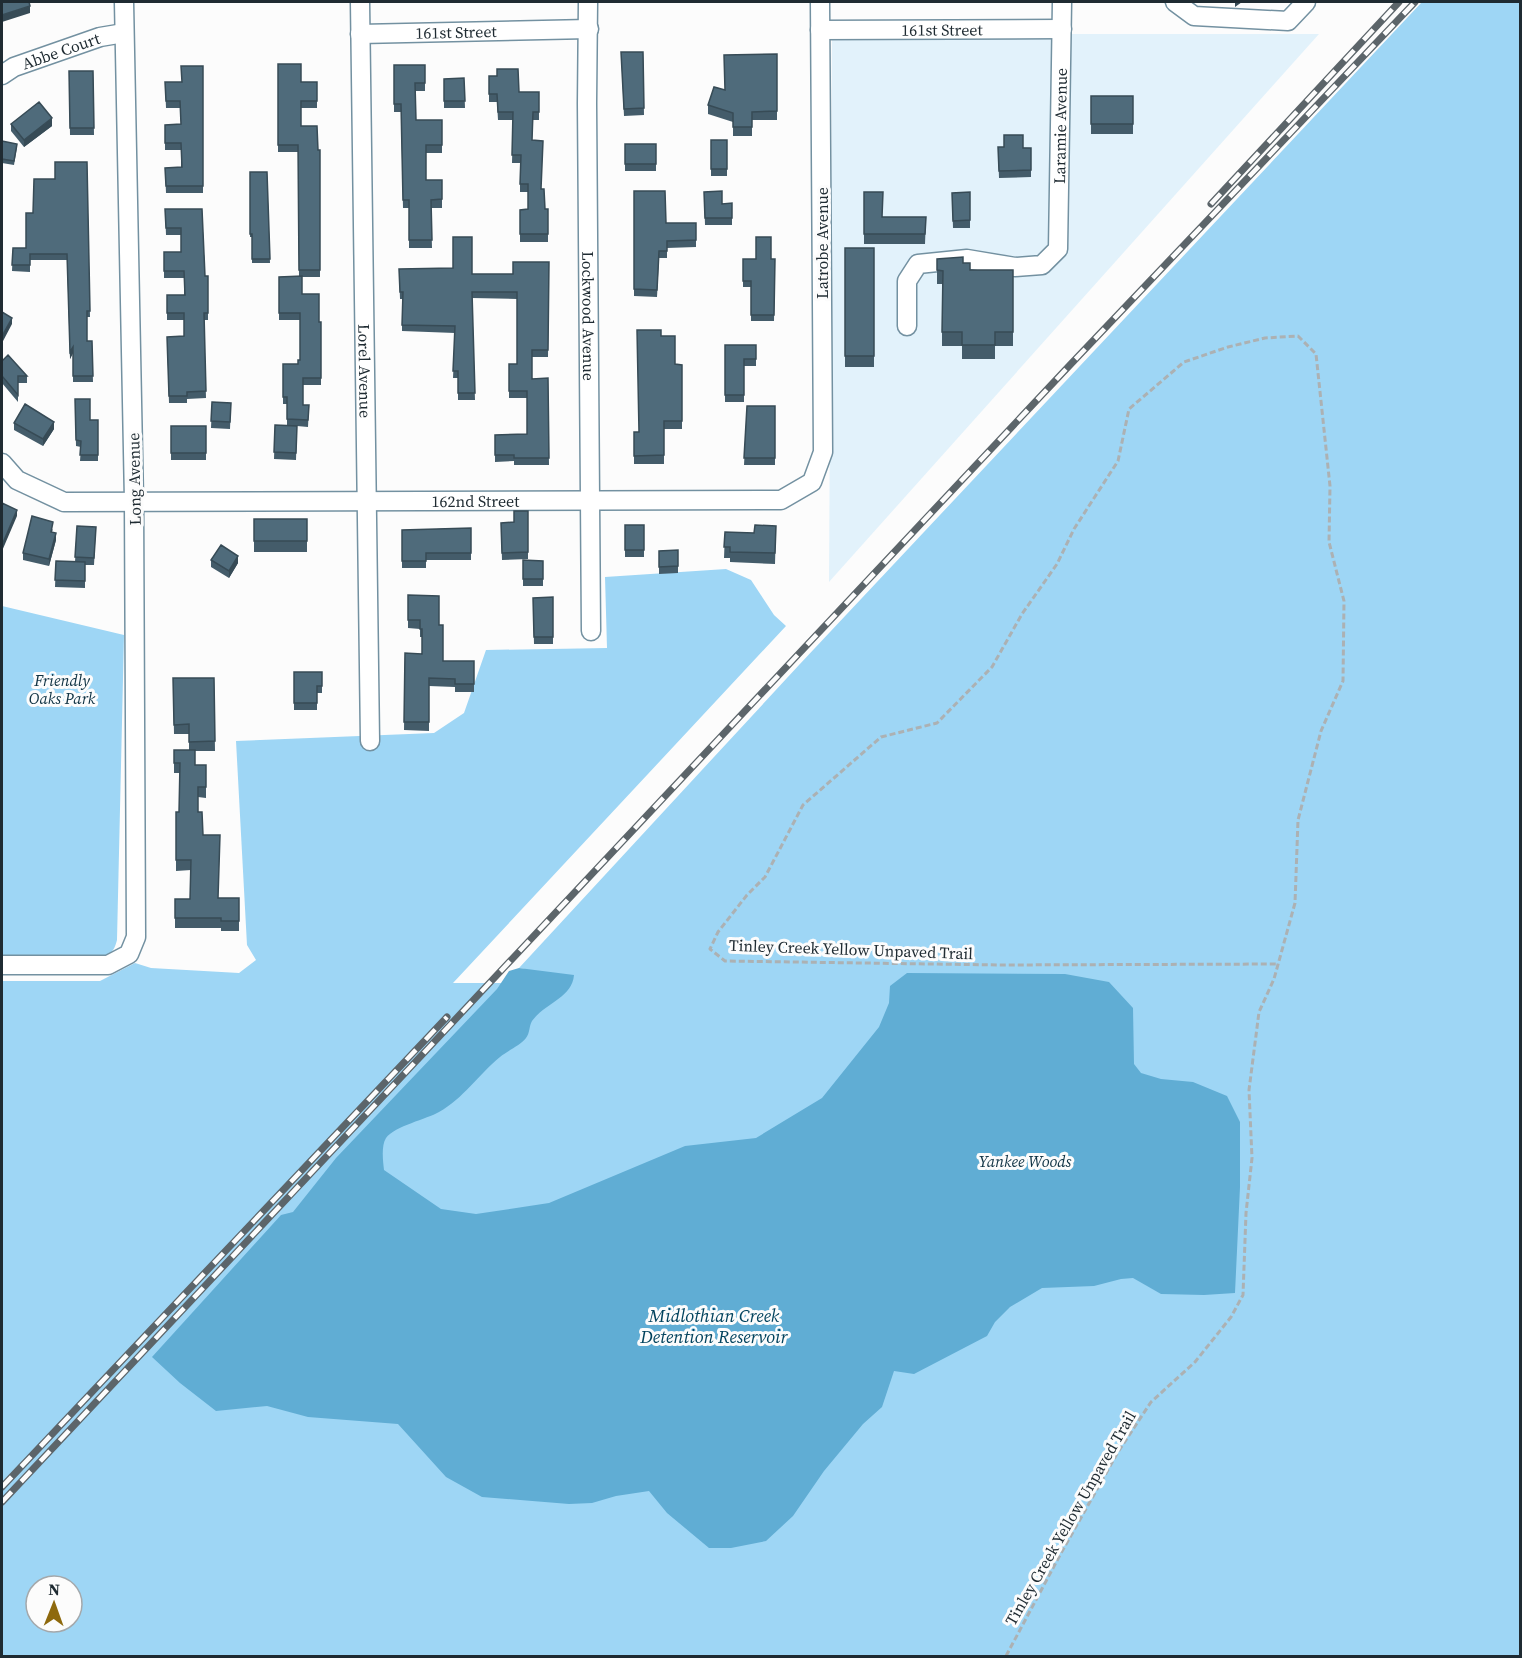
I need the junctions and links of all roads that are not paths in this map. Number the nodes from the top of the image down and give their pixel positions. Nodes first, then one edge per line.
1 (124, 2) edge
2 (360, 2) edge
3 (588, 2) edge
4 (820, 2) edge
5 (1062, 2) edge
6 (1175, 2) edge
7 (1306, 2) edge
8 (589, 29) junction
9 (1062, 29) junction
10 (820, 30) junction
11 (124, 33) junction
12 (360, 34) junction
13 (2, 75) edge
14 (907, 326) dead end
15 (2, 463) edge
16 (812, 482) joint
17 (134, 501) junction
18 (368, 502) junction
19 (590, 502) junction
20 (591, 631) dead end
21 (370, 741) dead end
22 (2, 965) edge

1 - 11 street, Long Avenue
2 - 12 street, Lorel Avenue
3 - 8 street, Lockwood Avenue
4 - 10 street, Latrobe Avenue
5 - 9 street, Laramie Avenue
6 - 7 street
8 - 12 street, 161st Street
8 - 19 street, Lockwood Avenue
9 - 10 street, 161st Street
9 - 14 street, Laramie Avenue
10 - 16 street, Latrobe Avenue
11 - 13 street, Abbe Court
11 - 17 street, Long Avenue
12 - 18 street, Lorel Avenue
15 - 17 street, 162nd Street
16 - 19 street, 162nd Street
17 - 18 street, 162nd Street
17 - 22 street, Long Avenue
18 - 19 street, 162nd Street
18 - 21 street, Lorel Avenue
19 - 20 street, Lockwood Avenue

